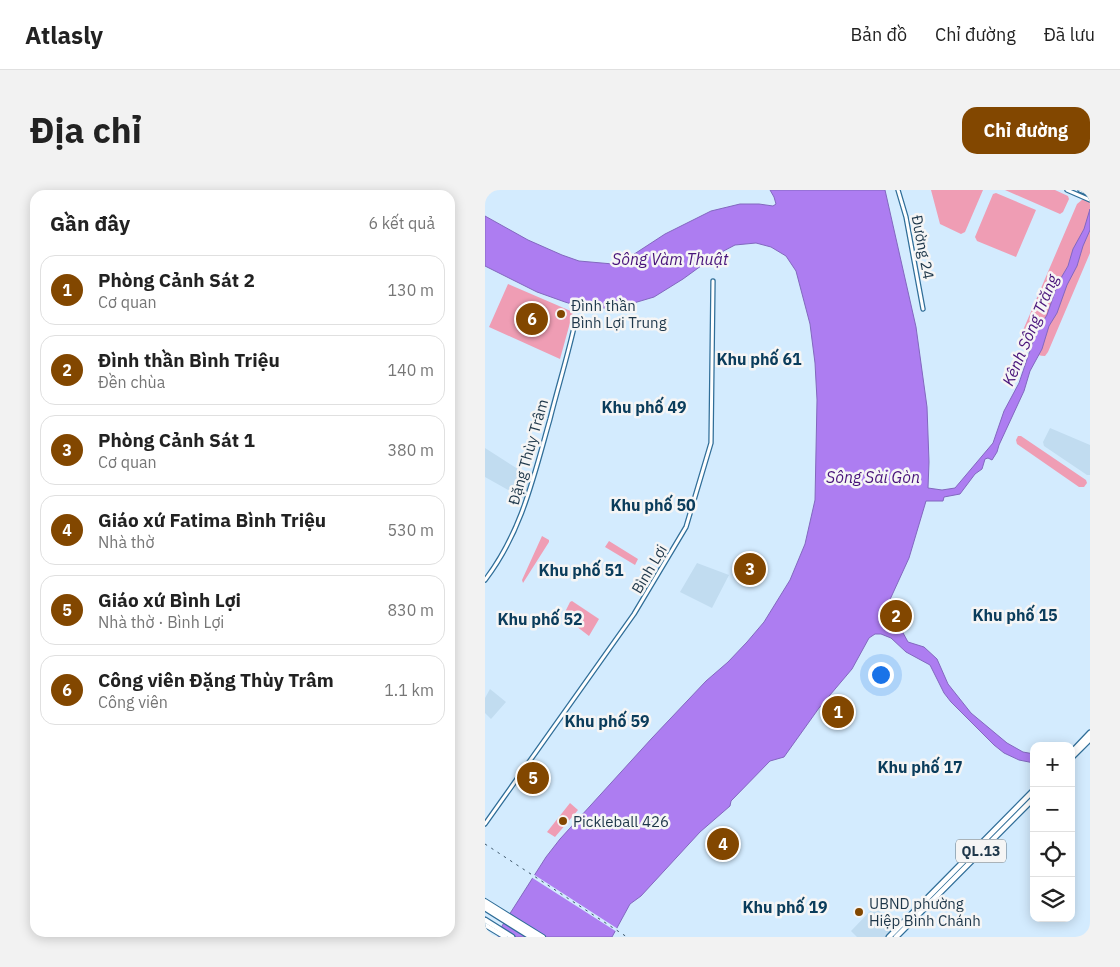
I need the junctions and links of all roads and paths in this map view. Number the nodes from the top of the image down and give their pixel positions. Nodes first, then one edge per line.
1 (899, 190) edge
2 (1067, 190) edge
3 (1080, 190) edge
4 (1090, 194) edge
5 (1090, 200) edge
6 (713, 281) dead end
7 (923, 309) dead end
8 (575, 323) dead end
9 (485, 580) edge
10 (1090, 733) edge
11 (1090, 739) edge
12 (1075, 749) edge
13 (1075, 754) edge
14 (1030, 794) edge
15 (1030, 802) edge
16 (485, 824) edge
17 (927, 903) junction
18 (485, 905) edge
19 (485, 920) edge
20 (485, 926) edge
21 (501, 937) edge
22 (505, 937) edge
23 (512, 937) edge
24 (531, 937) edge
25 (537, 937) edge
26 (543, 937) edge
27 (889, 937) edge
28 (896, 937) edge

1 - 7 street, Đường 24
2 - 5 street
3 - 4 street
6 - 16 street, Bình Lợi
8 - 9 street, Đặng Thùy Trâm
10 - 12 highway
11 - 13 highway
14 - 17 highway, QL.13
15 - 17 highway, QL.13
17 - 27 highway, QL.13
17 - 28 highway, QL.13
18 - 24 highway
18 - 25 main road
18 - 26 main road
19 - 23 highway
20 - 21 main road
20 - 22 main road

